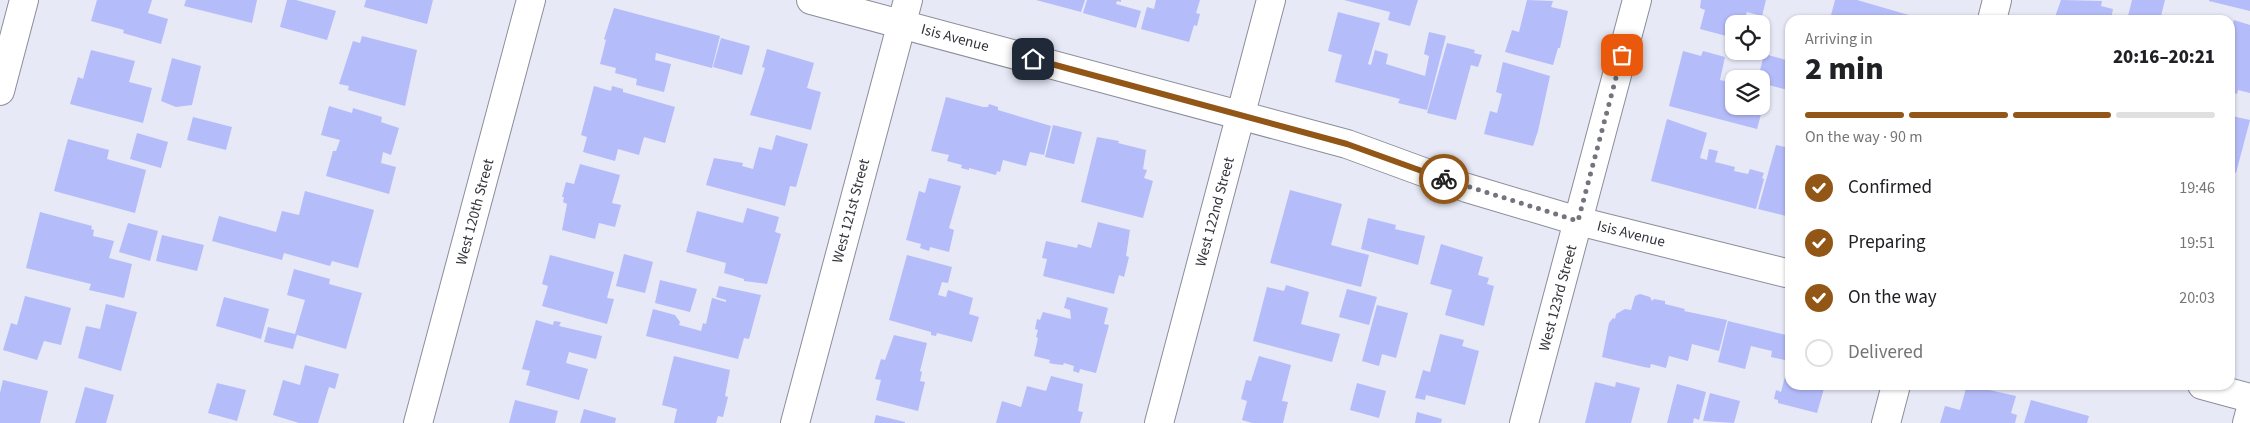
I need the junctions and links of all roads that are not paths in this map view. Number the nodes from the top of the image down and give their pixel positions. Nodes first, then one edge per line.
1 (24, 0) edge
2 (531, 0) edge
3 (811, 0) edge
4 (1272, 0) edge
5 (1637, 0) edge
6 (1997, 0) edge
7 (904, 12) edge
8 (1993, 15) edge
9 (0, 90) edge
10 (1241, 115) junction
11 (1578, 221) junction
12 (1785, 273) edge
13 (1895, 390) edge
14 (2220, 390) edge
15 (2250, 398) edge
16 (2250, 412) edge
17 (418, 423) edge
18 (795, 423) edge
19 (1159, 423) edge
20 (1524, 423) edge
21 (1886, 423) edge
22 (2247, 423) edge

1 - 9 street
2 - 17 street, West 120th Street
3 - 7 street, Isis Avenue
4 - 10 street, West 122nd Street
5 - 11 street, West 123rd Street
6 - 8 street
7 - 10 street, Isis Avenue
7 - 18 street, West 121st Street
10 - 11 street, Isis Avenue
10 - 19 street, West 122nd Street
11 - 12 street, Isis Avenue
11 - 20 street, West 123rd Street
13 - 21 street
14 - 15 street
16 - 22 street

